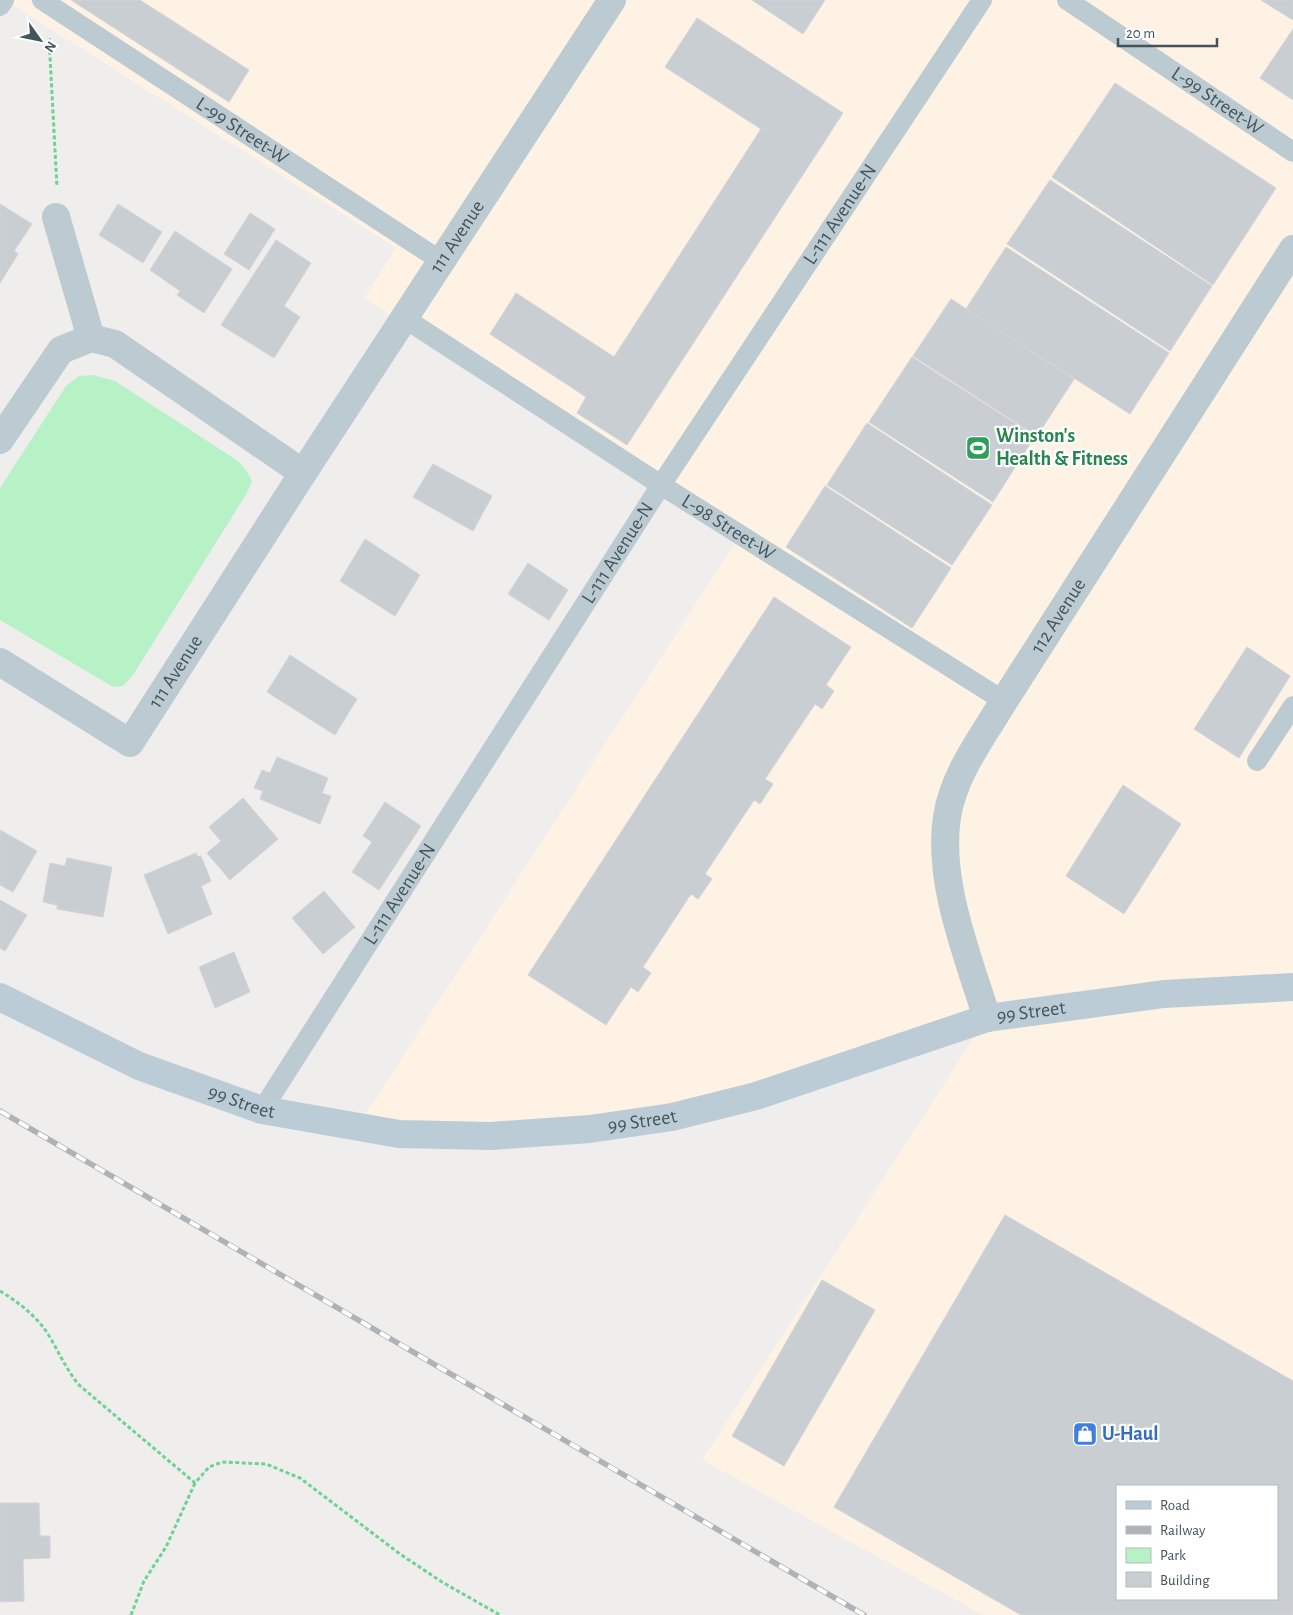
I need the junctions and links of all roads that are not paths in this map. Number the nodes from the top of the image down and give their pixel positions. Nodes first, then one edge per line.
1 (4, 0) edge
2 (42, 0) edge
3 (612, 0) edge
4 (982, 0) edge
5 (1067, 0) edge
6 (0, 6) edge
7 (1293, 152) edge
8 (56, 217) road end
9 (1293, 249) edge
10 (441, 261) junction
11 (404, 318) junction
12 (90, 338) junction
13 (0, 440) edge
14 (303, 473) junction
15 (661, 484) junction
16 (0, 662) edge
17 (1004, 701) junction
18 (1293, 706) edge
19 (1257, 761) dead end
20 (1293, 987) edge
21 (0, 997) edge
22 (987, 1018) junction
23 (262, 1110) junction

1 - 6 lane
2 - 10 lane, L-99 Street-W
3 - 10 street, 111 Avenue
4 - 15 lane, L-111 Avenue-N
5 - 7 lane, L-99 Street-W
8 - 12 street
9 - 17 street, 112 Avenue
10 - 11 street, 111 Avenue
11 - 14 street, 111 Avenue
11 - 15 lane, L-98 Street-W
12 - 13 street
12 - 14 street
14 - 16 street, 111 Avenue
15 - 17 lane, L-98 Street-W
15 - 23 lane, L-111 Avenue-N
17 - 22 street, 112 Avenue
18 - 19 lane
20 - 22 main road, 99 Street
21 - 23 main road, 99 Street
22 - 23 main road, 99 Street

